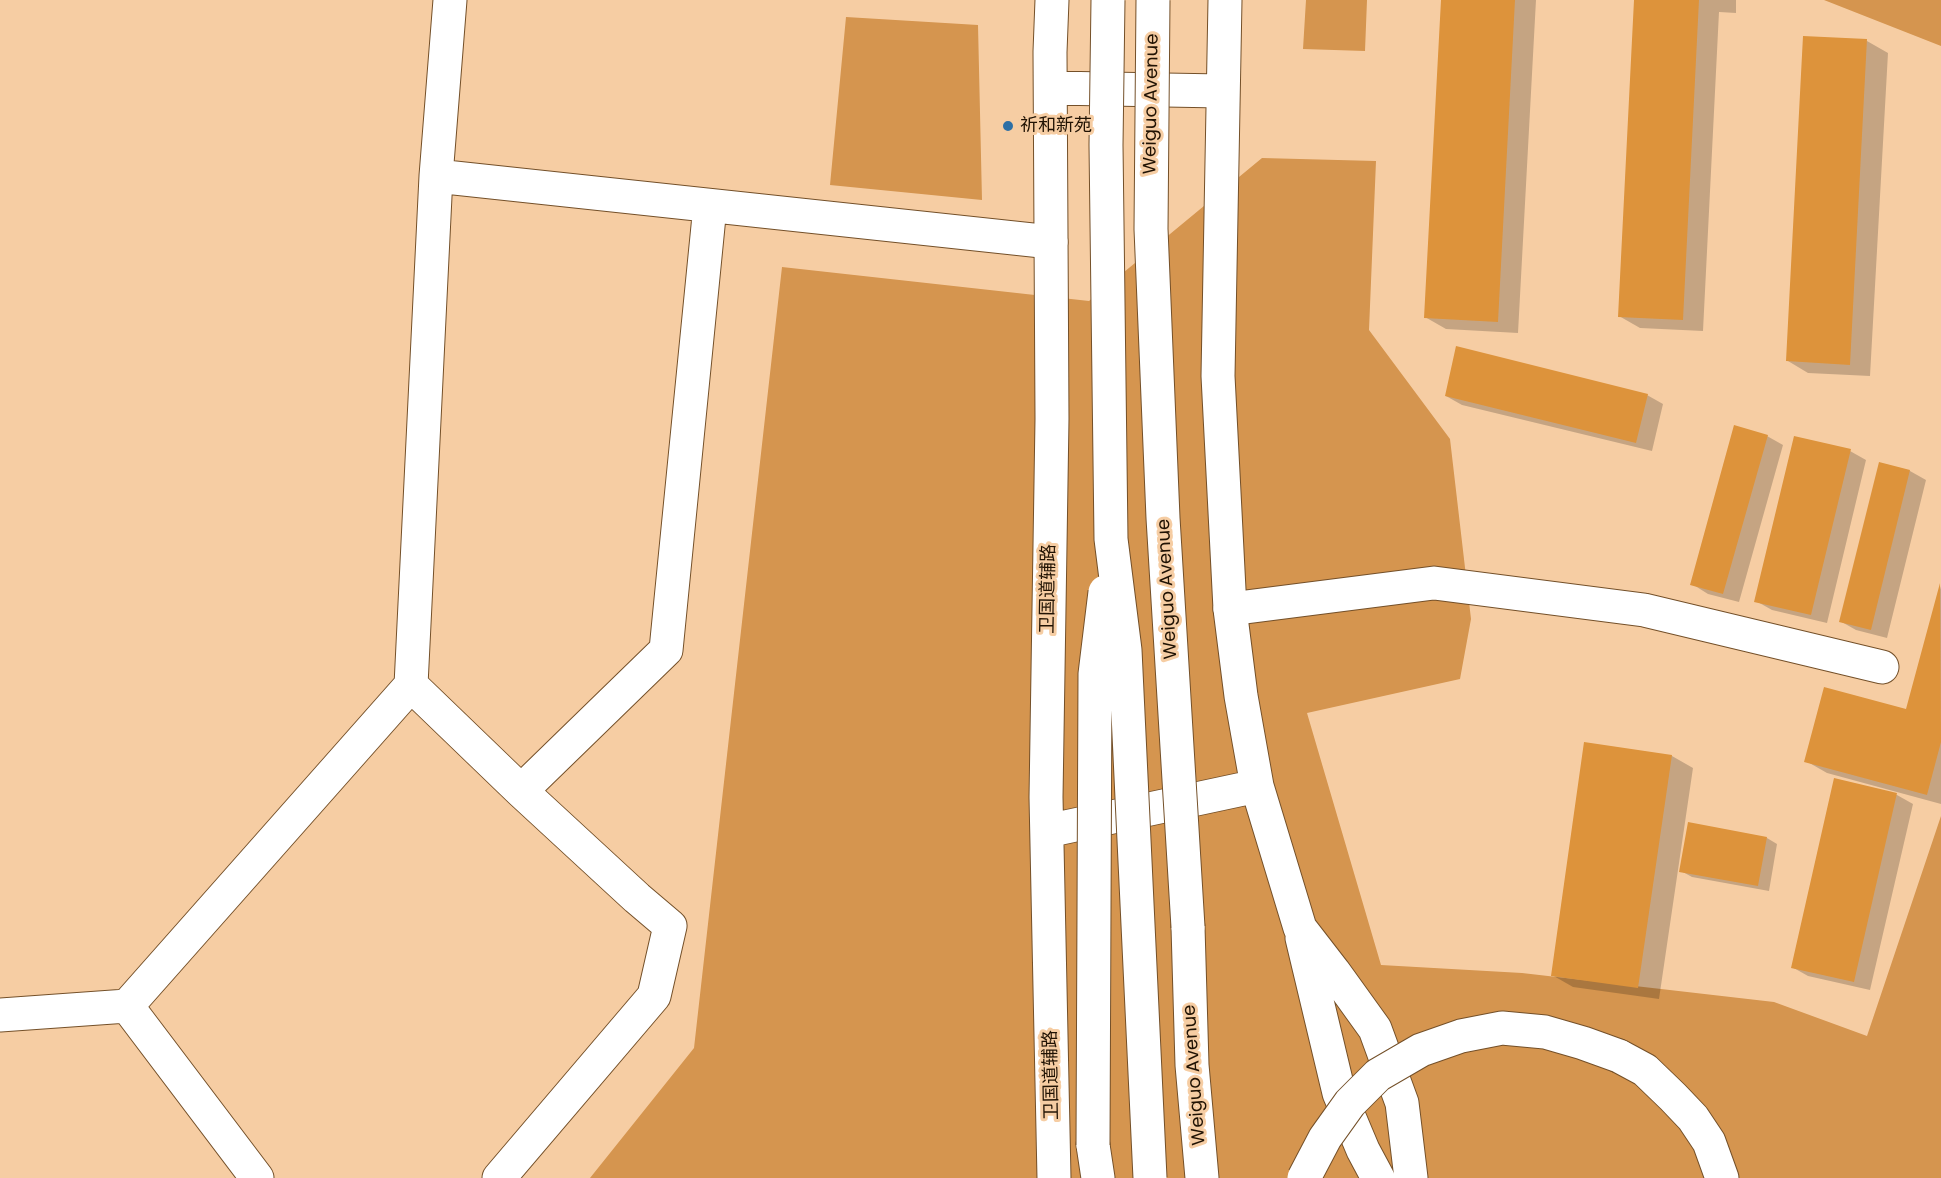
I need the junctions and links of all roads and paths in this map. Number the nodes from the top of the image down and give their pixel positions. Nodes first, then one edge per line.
1 (450, 0) edge
2 (1052, 0) edge
3 (1108, 0) edge
4 (1153, 0) edge
5 (1225, 0) edge
6 (1051, 88) junction
7 (1222, 91) junction
8 (436, 176) junction
9 (710, 206) junction
10 (1051, 242) junction
11 (1111, 539) junction
12 (1230, 609) junction
13 (1882, 667) dead end
14 (411, 685) junction
15 (1257, 786) junction
16 (521, 791) junction
17 (1047, 831) junction
18 (1300, 928) junction
19 (128, 1006) junction
20 (0, 1015) edge
21 (1093, 1145) junction
22 (257, 1178) edge
23 (499, 1178) edge
24 (1054, 1178) edge
25 (1092, 1178) edge
26 (1098, 1178) edge
27 (1150, 1178) edge
28 (1202, 1178) edge
29 (1304, 1178) edge
30 (1378, 1178) edge
31 (1411, 1178) edge
32 (1722, 1178) edge

1 - 8 main road
2 - 6 main road, 卫国道辅路
3 - 11 main road, bridge
4 - 28 main road, Weiguo Avenue, bridge
5 - 7 main road
6 - 7 main road
6 - 10 main road, 卫国道辅路
7 - 12 main road
8 - 9 main road
8 - 14 main road
9 - 10 main road
9 - 16 main road
10 - 17 main road, 卫国道辅路
11 - 21 main road, bridge
11 - 27 main road, bridge
12 - 13 main road
12 - 15 main road
14 - 16 main road
14 - 19 main road
15 - 17 main road
15 - 18 main road
16 - 23 main road
17 - 24 main road, 卫国道辅路
18 - 30 main road
18 - 31 main road
19 - 20 main road
19 - 22 main road
21 - 25 main road
21 - 26 main road
29 - 32 main road, bridge

